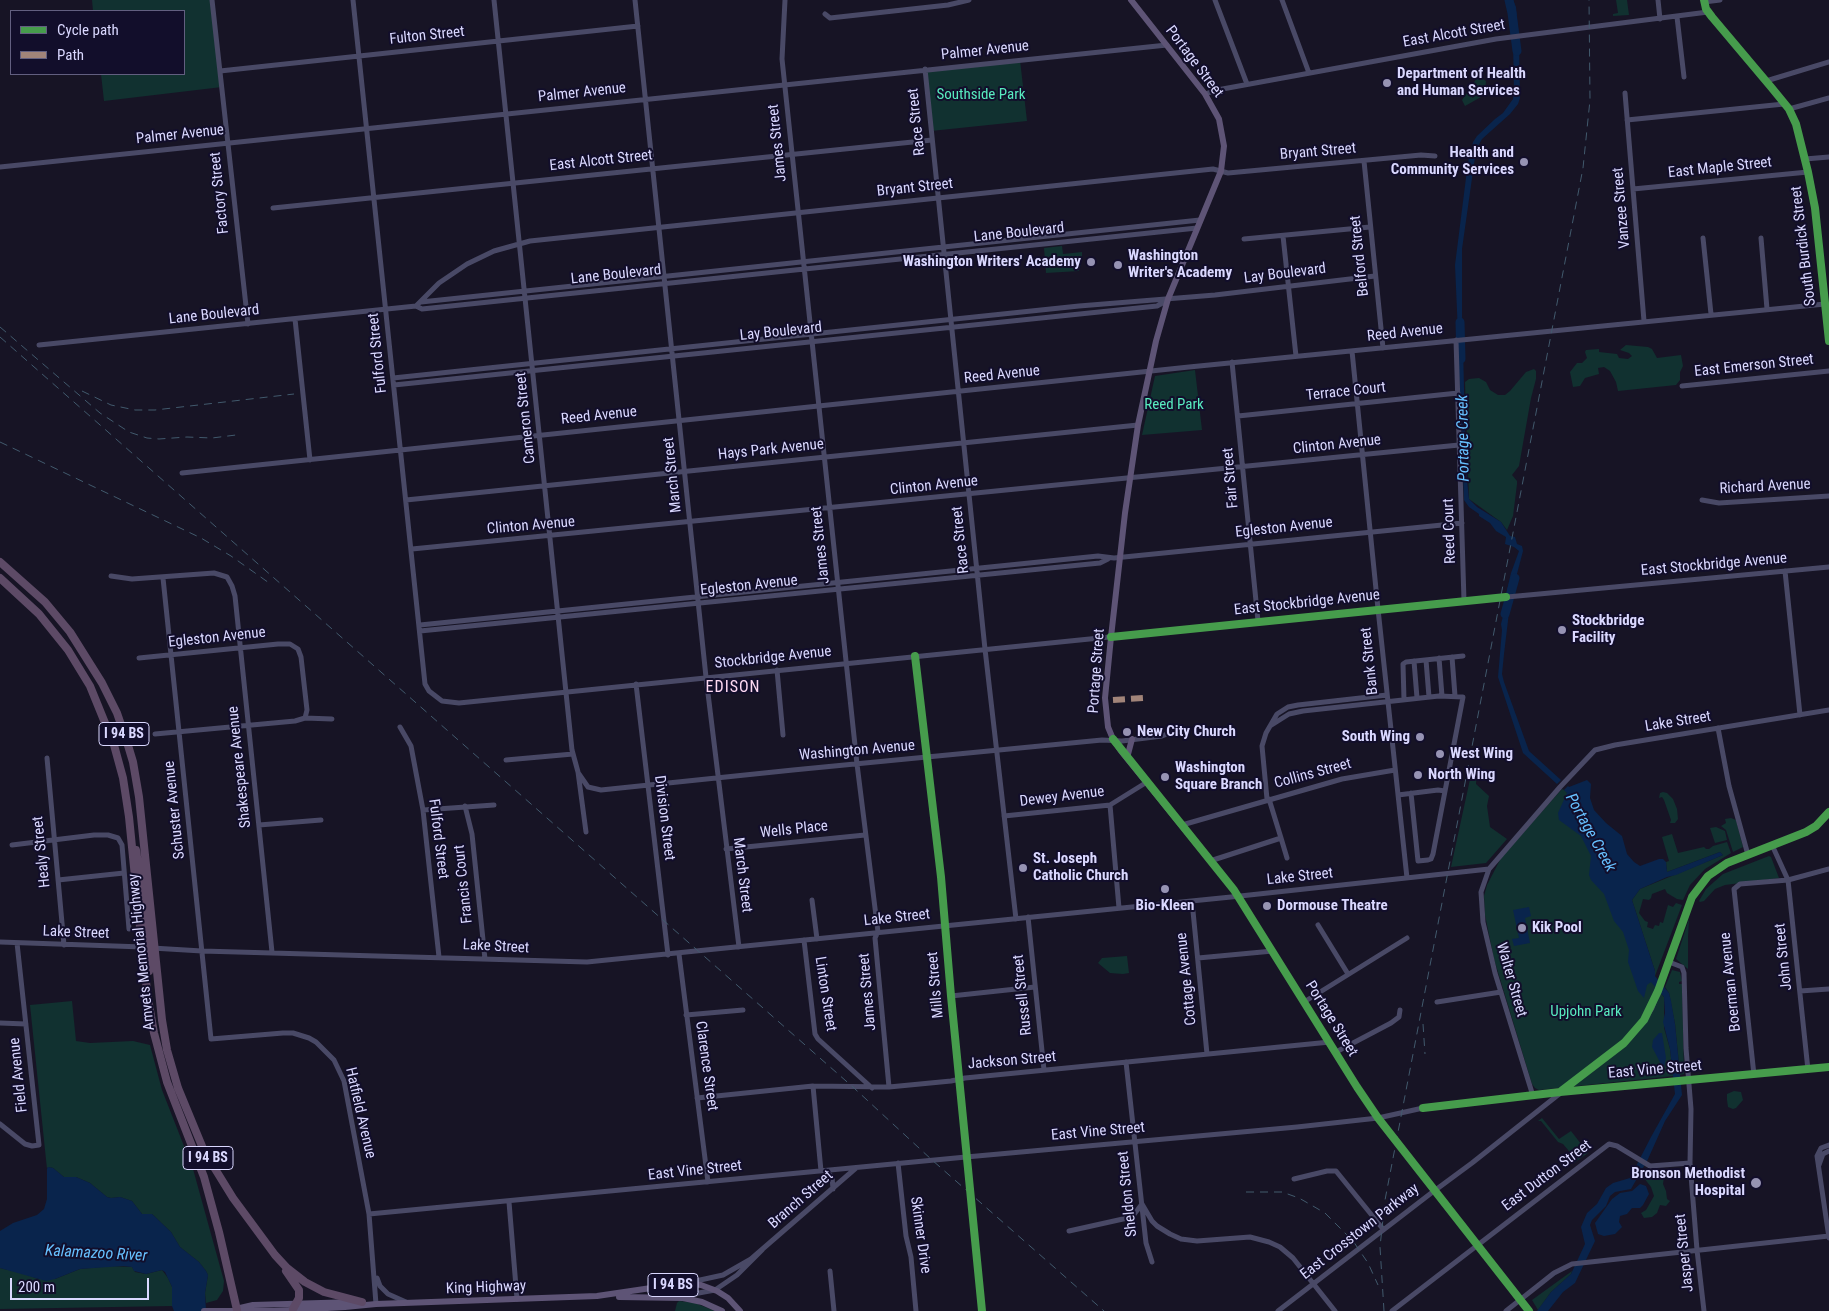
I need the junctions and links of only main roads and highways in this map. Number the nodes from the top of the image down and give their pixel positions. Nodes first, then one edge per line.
1 (1131, 0) edge
2 (0, 562) edge
3 (0, 578) edge
4 (1132, 740) road end
5 (1127, 758) junction
6 (148, 947) junction
7 (275, 1256) junction
8 (597, 1296) junction
9 (362, 1302) junction
10 (376, 1304) junction
11 (295, 1306) junction
12 (237, 1310) junction
13 (204, 1311) edge
14 (209, 1311) edge
15 (722, 1311) edge
16 (740, 1311) edge
17 (1529, 1311) edge

1 - 5 main road, Portage Street
2 - 6 highway, Amvets Memorial Highway / I 94 BS
3 - 6 highway, I 94 BS
4 - 5 main road
5 - 17 main road, Portage Street
6 - 7 highway, Amvets Memorial Highway / I 94 BS
6 - 12 highway, Amvets Memorial Highway / I 94 BS
7 - 9 highway, Amvets Memorial Highway / I 94 BS
7 - 11 highway, I 94 BS
8 - 10 main road, King Highway / I 94 BS
8 - 15 main road, King Highway / I 94 BS
8 - 16 main road, King Highway / I 94 BS
9 - 10 main road, King Highway / I 94 BS
9 - 11 main road, King Highway / I 94 BS
10 - 11 main road, King Highway / I 94 BS
11 - 12 main road, King Highway / I 94 BS
12 - 14 main road, King Highway
13 - 14 main road, King Highway

